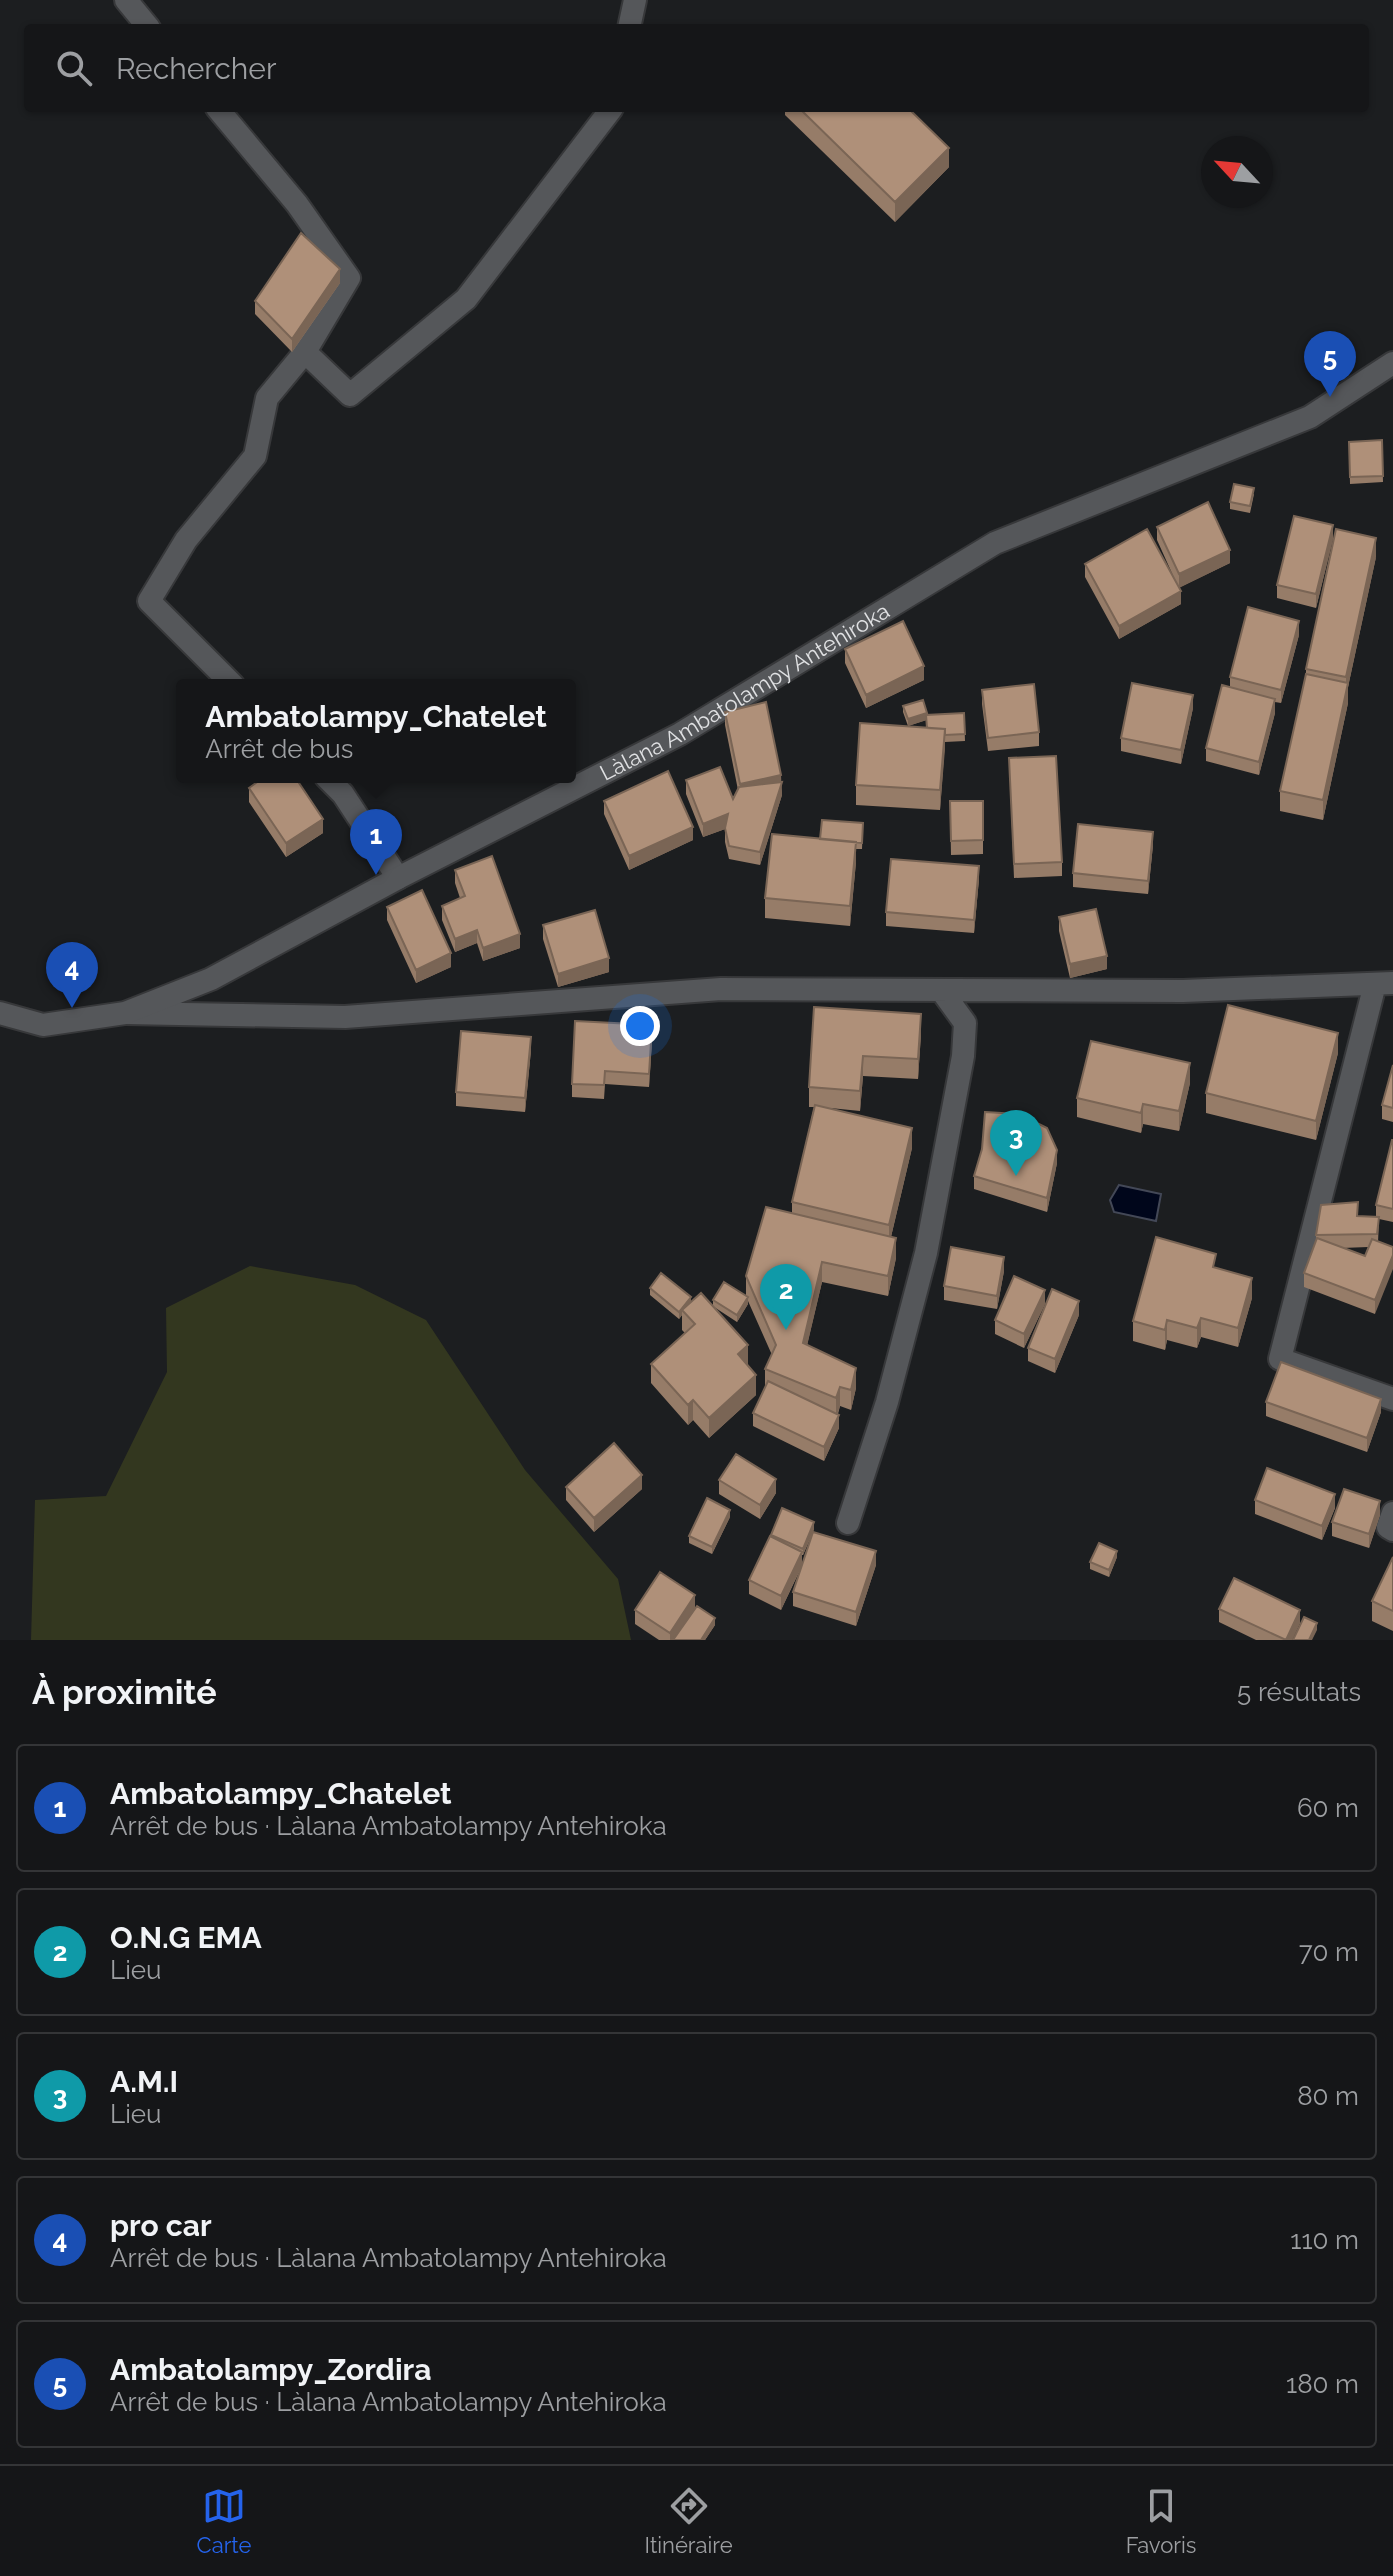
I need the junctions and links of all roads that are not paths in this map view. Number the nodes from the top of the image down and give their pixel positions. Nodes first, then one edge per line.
1 (126, 0) edge
2 (635, 0) edge
3 (146, 24) edge
4 (630, 24) edge
5 (220, 112) edge
6 (609, 112) edge
7 (305, 352) junction
8 (1393, 363) edge
9 (227, 679) edge
10 (332, 783) edge
11 (398, 878) junction
12 (1384, 984) edge
13 (941, 990) junction
14 (0, 1013) edge
15 (125, 1013) junction
16 (1393, 1399) edge
17 (1393, 1513) edge
18 (848, 1523) dead end
19 (1393, 1530) edge

1 - 3 street
2 - 4 street
5 - 7 street
6 - 7 street
7 - 9 street
8 - 11 street, Làlana Ambatolampy Antehiroka
10 - 11 street
11 - 15 street, Làlana Ambatolampy Antehiroka
12 - 13 street
12 - 16 street
13 - 15 street
13 - 18 street
14 - 15 street, Làlana Ambatolampy Antehiroka
17 - 19 street

